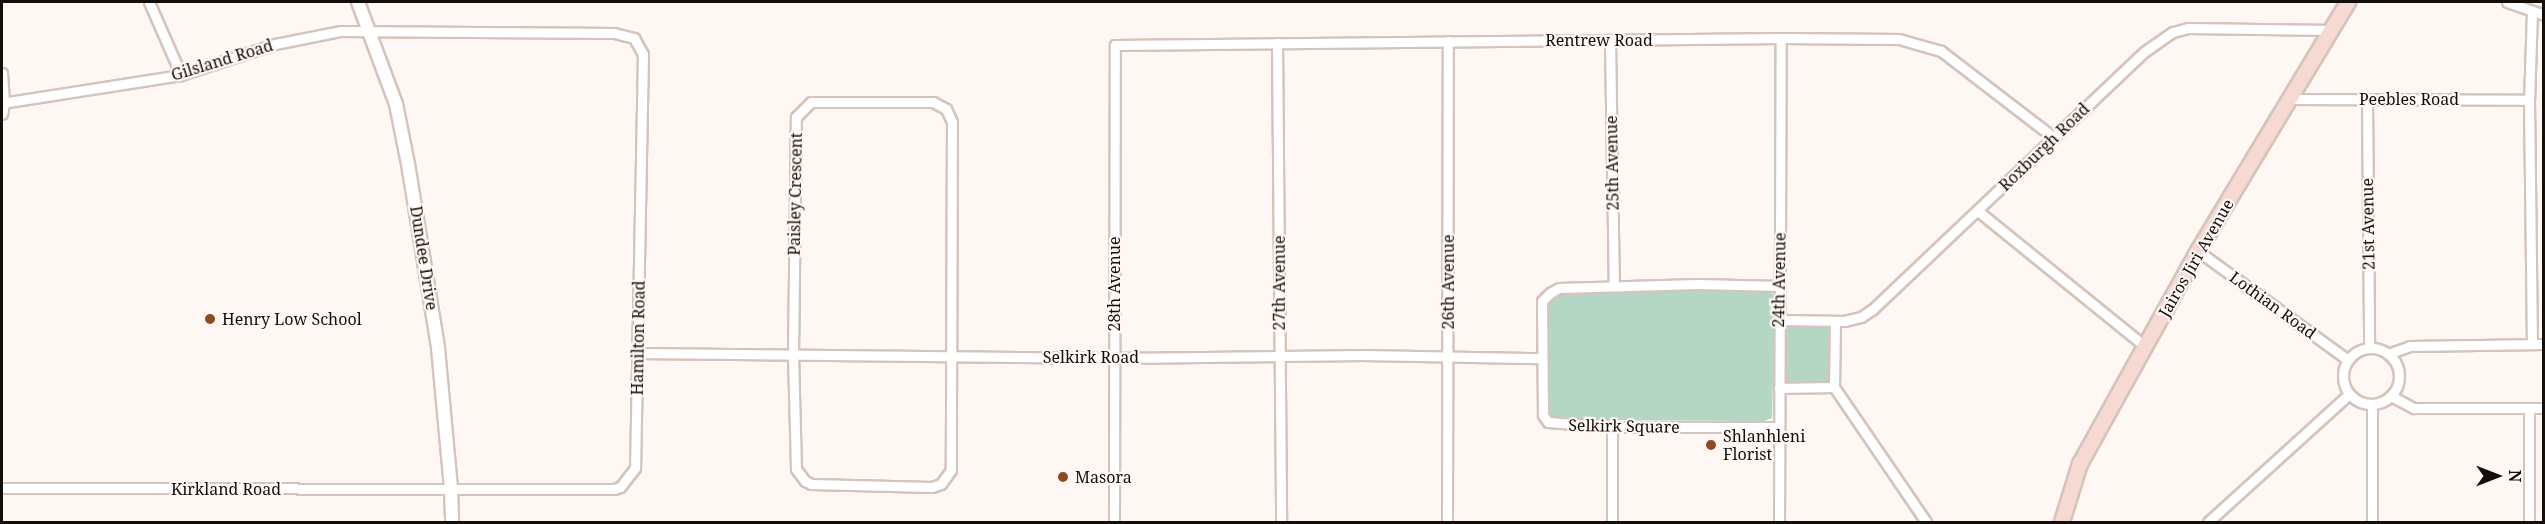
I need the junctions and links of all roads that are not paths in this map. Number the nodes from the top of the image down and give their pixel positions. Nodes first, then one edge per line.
1 (149, 2) edge
2 (358, 2) edge
3 (2348, 2) edge
4 (2507, 2) edge
5 (2532, 11) junction
6 (2544, 15) edge
7 (370, 30) junction
8 (2332, 30) junction
9 (614, 33) joint
10 (1781, 38) junction
11 (1610, 40) junction
12 (1448, 41) junction
13 (1277, 43) junction
14 (1114, 45) joint
15 (2, 73) edge
16 (181, 75) junction
17 (2290, 99) junction
18 (2367, 99) junction
19 (2529, 100) junction
20 (3, 103) edge
21 (2, 114) edge
22 (2054, 137) junction
23 (1978, 211) junction
24 (2198, 251) junction
25 (1614, 285) junction
26 (1780, 286) junction
27 (1779, 320) junction
28 (1835, 321) junction
29 (2532, 344) junction
30 (2544, 344) edge
31 (2145, 346) junction
32 (2369, 348) junction
33 (639, 353) junction
34 (2388, 354) junction
35 (793, 355) junction
36 (1279, 355) junction
37 (952, 356) junction
38 (1448, 356) junction
39 (1114, 358) junction
40 (1542, 358) junction
41 (2349, 360) junction
42 (1779, 387) junction
43 (1834, 387) junction
44 (2349, 394) junction
45 (2391, 396) junction
46 (2372, 405) junction
47 (2529, 408) junction
48 (2544, 408) edge
49 (1612, 427) junction
50 (1778, 427) junction
51 (2, 488) edge
52 (451, 489) junction
53 (452, 522) edge
54 (1114, 522) edge
55 (1281, 522) edge
56 (1447, 522) edge
57 (1612, 522) edge
58 (1779, 522) edge
59 (1926, 522) edge
60 (2062, 522) edge
61 (2208, 522) edge
62 (2372, 522) edge
63 (2529, 522) edge

1 - 16 street
2 - 7 street, Dundee Drive
3 - 8 main road, Jairos Jiri Avenue
4 - 5 street
5 - 6 street
5 - 19 street
7 - 9 street, Gilsland Road
7 - 16 street, Gilsland Road
7 - 52 street, Dundee Drive
8 - 17 main road, Jairos Jiri Avenue
8 - 22 street, Roxburgh Road
9 - 33 street, Hamilton Road
10 - 11 street, Rentrew Road
10 - 22 street, Rentrew Road
10 - 26 street, 24th Avenue
11 - 12 street, Rentrew Road
11 - 25 street, 25th Avenue
12 - 13 street, Rentrew Road
12 - 38 street, 26th Avenue
13 - 14 street, Rentrew Road
13 - 36 street, 27th Avenue
14 - 39 street, 28th Avenue
15 - 20 street
16 - 20 street, Gilsland Road
17 - 18 street, Peebles Road
17 - 24 main road, Jairos Jiri Avenue
18 - 19 street, Peebles Road
18 - 32 street, 21st Avenue
19 - 29 street
20 - 21 street
22 - 23 street, Roxburgh Road
23 - 28 street, Roxburgh Road
23 - 31 street
24 - 31 main road, Jairos Jiri Avenue
24 - 41 street, Lothian Road
25 - 26 street, Selkirk Square
25 - 40 street, Selkirk Square
26 - 27 street, 24th Avenue
27 - 28 street, Roxburgh Road
27 - 42 street, 24th Avenue
28 - 43 street
29 - 30 street
29 - 34 street
31 - 60 main road, Jairos Jiri Avenue
32 - 34 street
32 - 41 street
33 - 35 street, Selkirk Road
33 - 52 street, Hamilton Road
34 - 45 street
35 - 37 street, Selkirk Road
35 - 37 street, Paisley Crescent
35 - 37 street, Paisley Crescent
36 - 38 street, Selkirk Road
36 - 39 street, Selkirk Road
36 - 55 street, 27th Avenue
37 - 39 street, Selkirk Road
38 - 40 street, Selkirk Road
38 - 56 street, 26th Avenue
39 - 54 street, 28th Avenue
40 - 49 street, Selkirk Square
41 - 44 street
42 - 43 street
42 - 50 street, 24th Avenue
43 - 59 street
44 - 46 street
44 - 61 street
45 - 46 street
45 - 47 street
46 - 62 street
47 - 48 street
47 - 63 street
49 - 50 street, Selkirk Square
49 - 57 street
50 - 58 street, 24th Avenue
51 - 52 street, Kirkland Road
52 - 53 street, Dundee Drive

